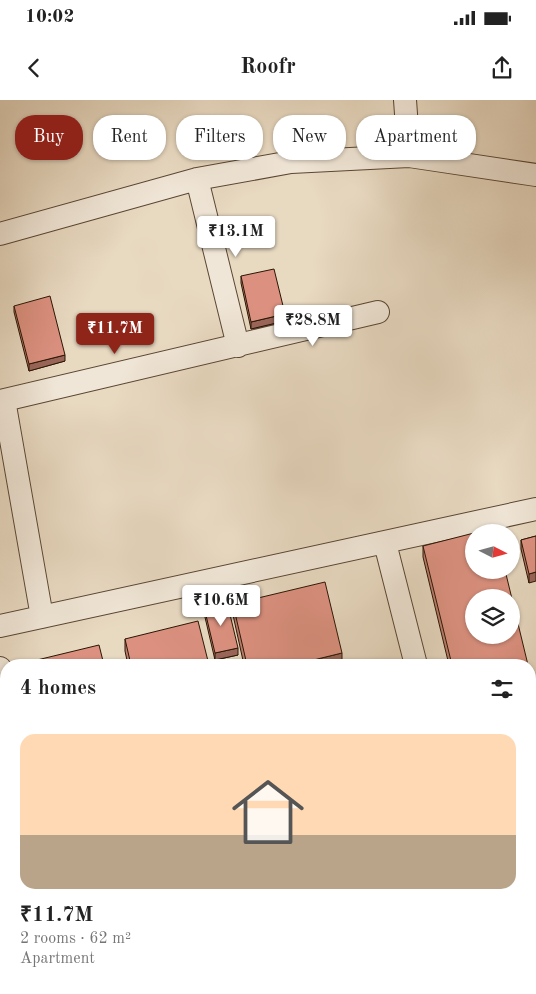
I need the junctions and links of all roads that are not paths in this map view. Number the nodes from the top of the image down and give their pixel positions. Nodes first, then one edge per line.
1 (405, 100) edge
2 (406, 115) edge
3 (356, 159) edge
4 (436, 160) edge
5 (536, 175) edge
6 (197, 179) junction
7 (0, 234) edge
8 (378, 312) dead end
9 (238, 346) junction
10 (2, 401) edge
11 (536, 509) edge
12 (385, 543) junction
13 (42, 617) junction
14 (0, 626) edge
15 (414, 659) edge

1 - 2 street
3 - 6 street
4 - 5 street
6 - 7 street
6 - 9 street
8 - 9 street
9 - 10 street
10 - 13 street
11 - 12 street
12 - 13 street
12 - 15 street
13 - 14 street

